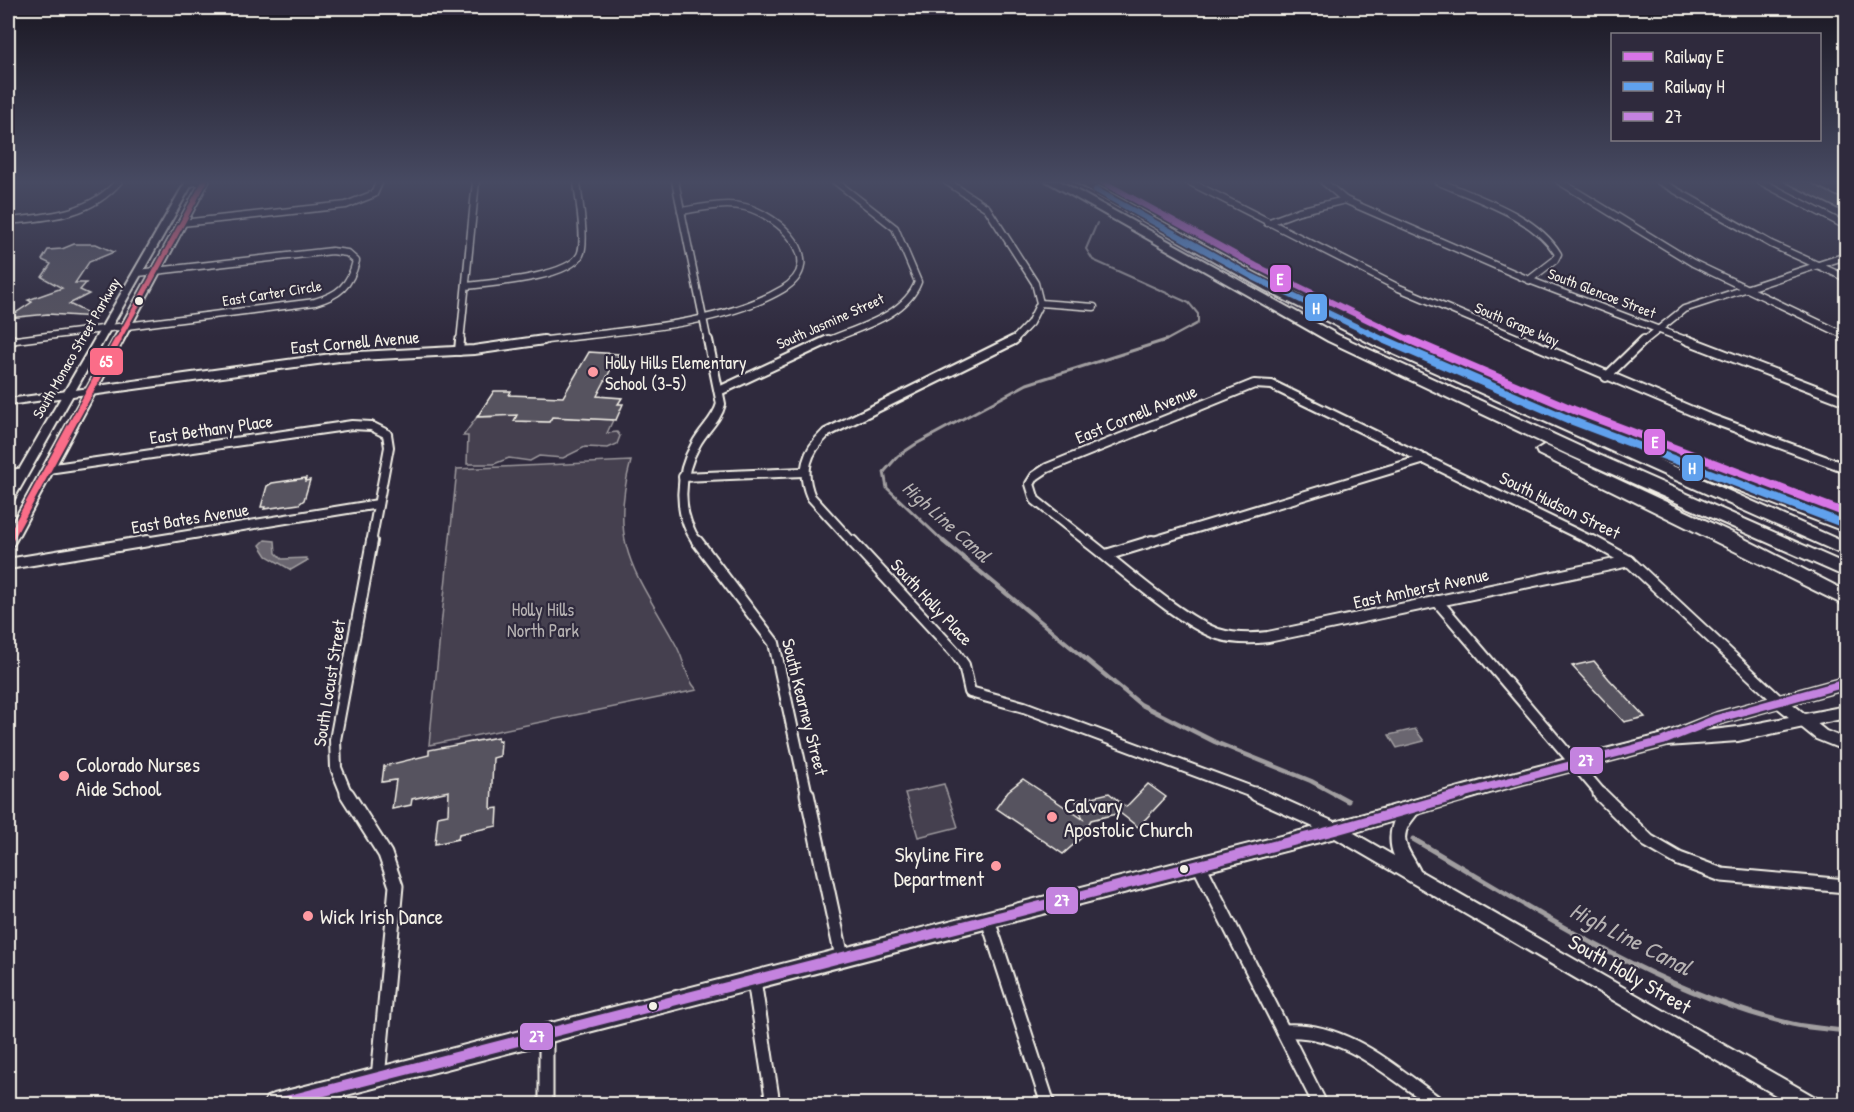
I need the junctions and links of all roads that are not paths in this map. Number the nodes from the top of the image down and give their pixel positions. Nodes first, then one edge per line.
1 (161, 233) edge
2 (177, 233) edge
3 (471, 233) edge
4 (580, 233) edge
5 (686, 233) edge
6 (785, 233) edge
7 (897, 233) edge
8 (1003, 233) edge
9 (1141, 233) edge
10 (1172, 233) edge
11 (1287, 233) edge
12 (1421, 233) edge
13 (1539, 233) edge
14 (1644, 233) edge
15 (1751, 233) edge
16 (1846, 256) edge
17 (1817, 265) junction
18 (156, 271) junction
19 (138, 273) junction
20 (1846, 279) edge
21 (1529, 280) junction
22 (466, 285) junction
23 (1743, 288) junction
24 (1040, 303) junction
25 (1094, 308) dead end
26 (705, 317) junction
27 (126, 326) junction
28 (106, 328) junction
29 (1657, 328) junction
30 (1846, 336) edge
31 (1333, 338) junction
32 (8, 341) edge
33 (1383, 344) junction
34 (459, 351) junction
35 (1606, 377) junction
36 (1260, 382) joint
37 (90, 391) junction
38 (719, 391) junction
39 (68, 394) junction
40 (8, 402) edge
41 (1846, 402) edge
42 (379, 428) joint
43 (1425, 459) junction
44 (1846, 468) edge
45 (48, 469) junction
46 (23, 472) junction
47 (803, 472) junction
48 (8, 475) edge
49 (683, 477) junction
50 (8, 499) edge
51 (378, 504) junction
52 (1846, 526) edge
53 (8, 542) edge
54 (1846, 550) edge
55 (1106, 555) junction
56 (1629, 561) junction
57 (8, 564) edge
58 (1846, 571) edge
59 (1846, 599) edge
60 (1437, 601) junction
61 (1846, 683) edge
62 (1779, 701) junction
63 (1846, 712) edge
64 (1803, 722) junction
65 (1663, 741) junction
66 (1846, 745) edge
67 (1575, 763) junction
68 (1413, 808) junction
69 (1335, 830) junction
70 (1199, 865) junction
71 (1417, 877) junction
72 (1846, 886) edge
73 (988, 920) junction
74 (842, 957) junction
75 (754, 980) junction
76 (1283, 1031) junction
77 (546, 1034) junction
78 (378, 1078) junction
79 (320, 1099) edge
80 (274, 1104) edge
81 (546, 1104) edge
82 (773, 1104) edge
83 (1048, 1104) edge
84 (1320, 1104) edge
85 (1438, 1104) edge
86 (1808, 1104) edge

1 - 19 main road, South Monaco Street Parkway
2 - 18 main road, South Monaco Street Parkway
3 - 22 street
4 - 22 street
5 - 26 street, South Kearney Street
6 - 26 street, East Cornell Avenue
7 - 38 street, South Jasmine Street
8 - 24 street
9 - 31 highway
10 - 33 highway
11 - 35 street, South Grape Way
12 - 21 street, South Glencoe Street
13 - 21 street
14 - 23 street
15 - 17 street
16 - 17 street
17 - 20 street
17 - 23 street
18 - 19 street, East Carter Circle
18 - 27 main road, South Monaco Street Parkway
18 - 27 street, East Carter Circle
19 - 28 main road, South Monaco Street Parkway
21 - 29 street, South Glencoe Street
22 - 34 street
23 - 29 street
23 - 30 street
24 - 25 street
24 - 47 street
26 - 34 street, East Cornell Avenue
26 - 38 street, South Kearney Street
27 - 28 street
27 - 37 main road, South Monaco Street Parkway
28 - 32 street
28 - 39 main road, South Monaco Street Parkway
29 - 35 street
29 - 41 street, South Glencoe Street
31 - 58 highway
31 - 59 highway
33 - 52 highway
33 - 54 highway
34 - 37 street, East Cornell Avenue
35 - 44 street, South Grape Way
36 - 43 street, South Hudson Street
36 - 55 street, East Cornell Avenue
37 - 39 street, East Cornell Avenue
37 - 45 main road, South Monaco Street Parkway
38 - 49 street, South Kearney Street
39 - 40 street, East Cornell Avenue
39 - 46 main road, South Monaco Street Parkway
42 - 45 street, East Bethany Place
42 - 51 street, South Locust Street
43 - 55 street
43 - 56 street, South Hudson Street
45 - 53 main road, South Monaco Street Parkway
46 - 48 street
46 - 50 main road, South Monaco Street Parkway
47 - 49 street
47 - 69 street, South Holly Place
49 - 74 street, South Kearney Street
51 - 57 street, East Bates Avenue
51 - 78 street, South Locust Street
55 - 60 street, East Amherst Avenue
56 - 60 street, East Amherst Avenue
56 - 62 street, South Hudson Street
60 - 67 street
61 - 62 main road
62 - 64 street, South Hudson Street
62 - 65 main road
63 - 64 main road
64 - 65 main road
64 - 66 street, South Hudson Street
65 - 67 main road
67 - 68 main road
67 - 72 street
68 - 69 main road
68 - 71 street
69 - 70 main road
69 - 71 street, South Holly Street
70 - 73 main road
70 - 76 street
71 - 86 street, South Holly Street
73 - 74 main road
73 - 83 street
74 - 75 main road
75 - 77 main road
75 - 82 street
76 - 84 street
76 - 85 street
77 - 78 main road
77 - 81 street
78 - 79 main road
79 - 80 main road

